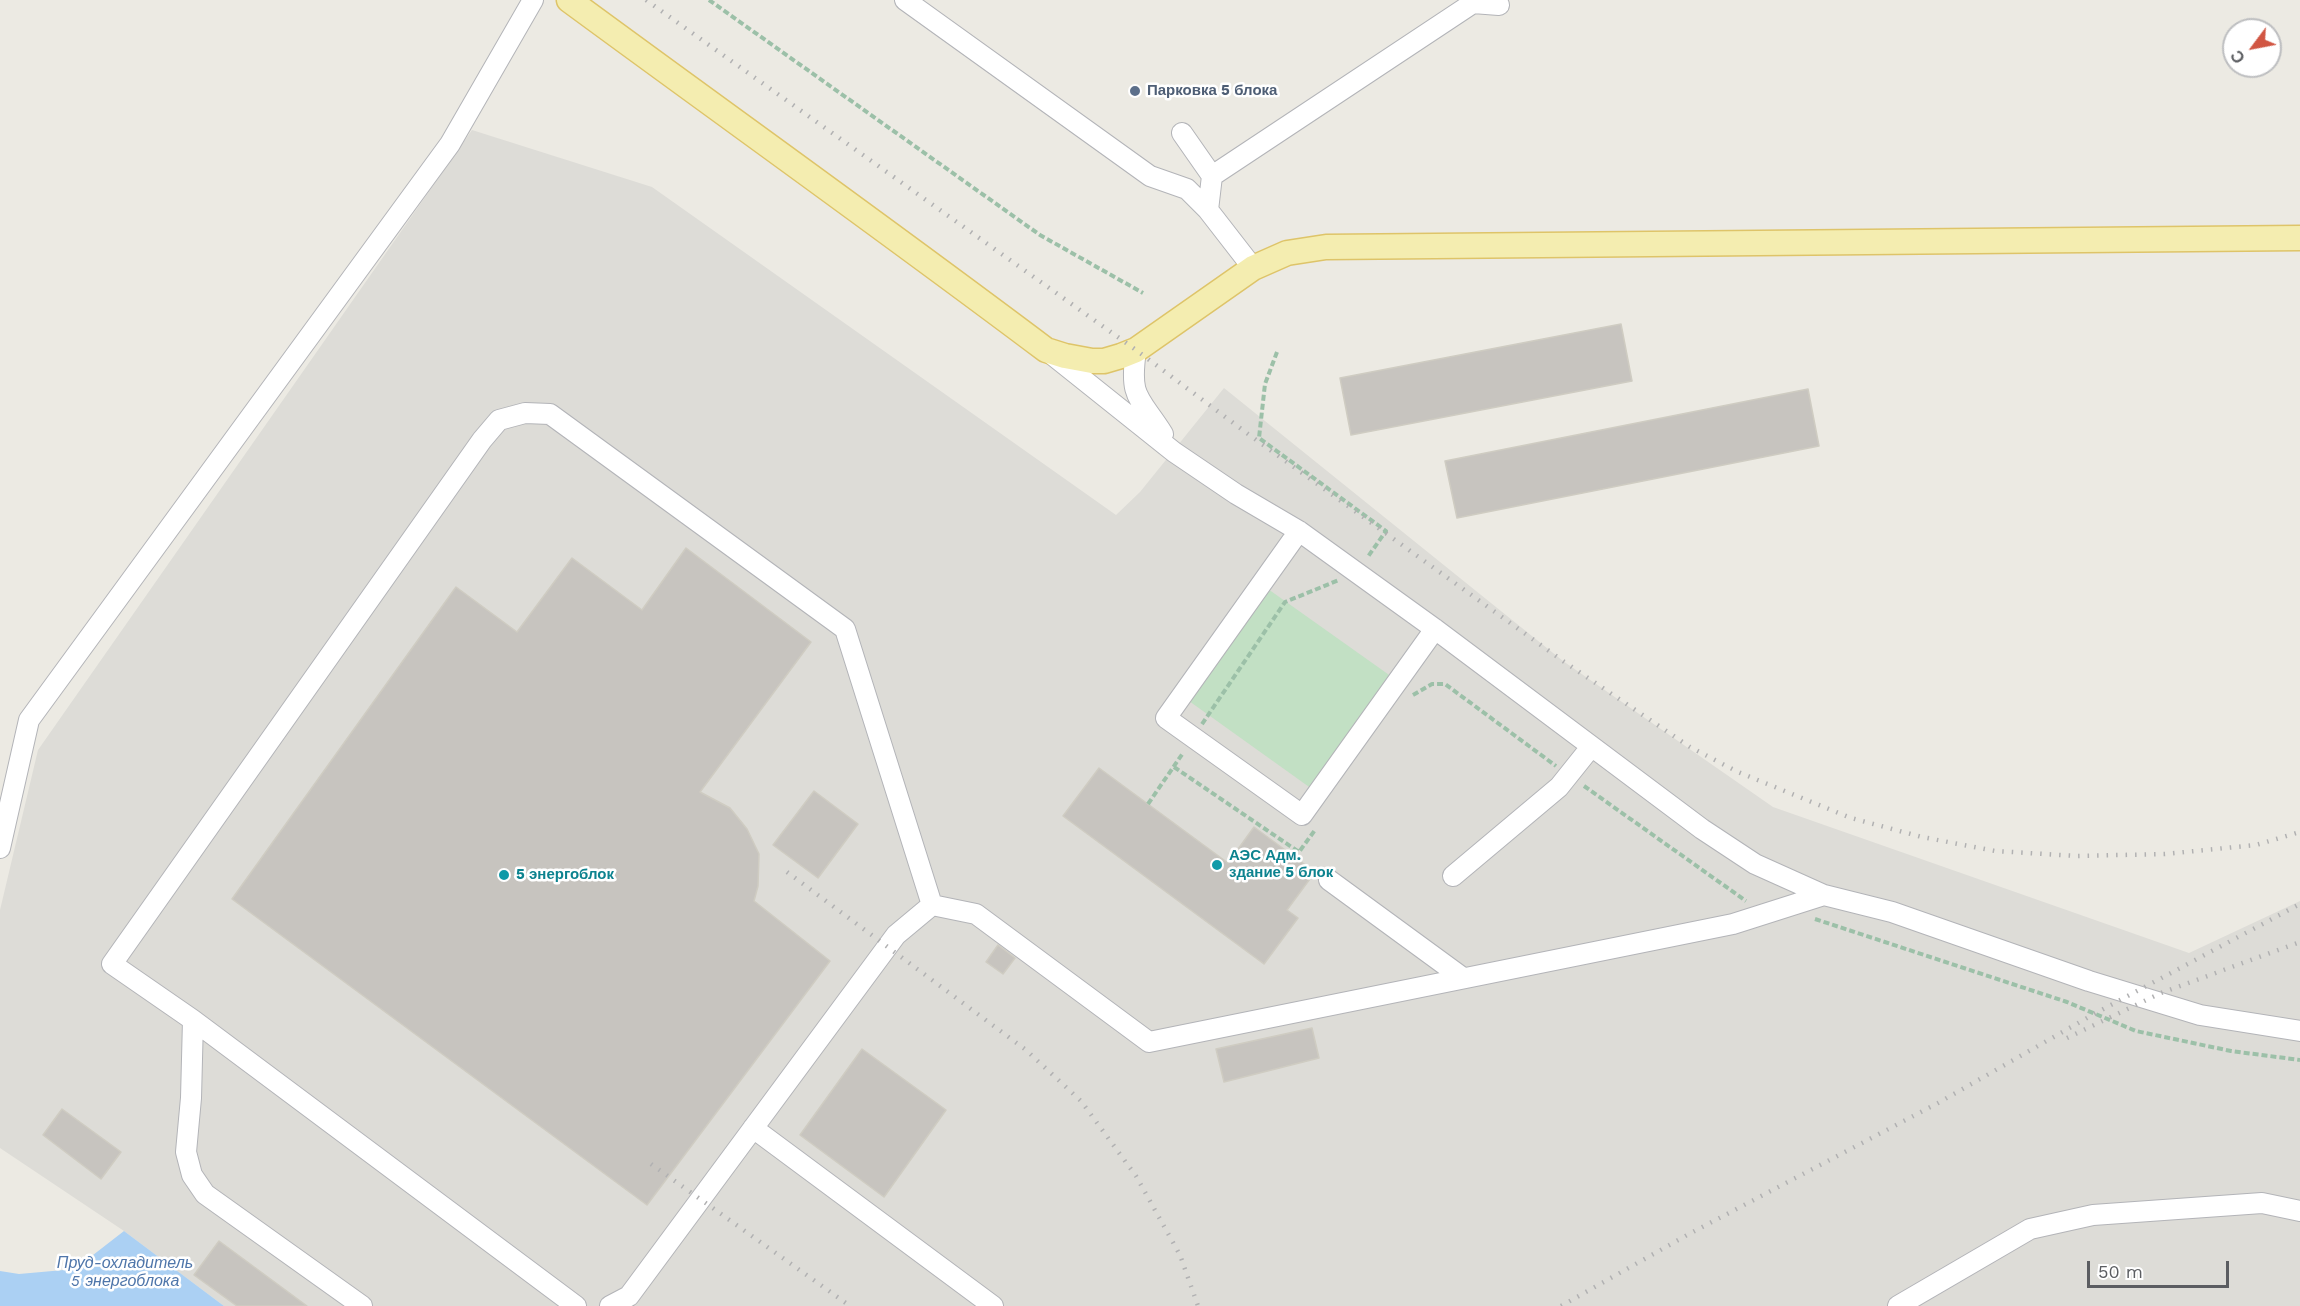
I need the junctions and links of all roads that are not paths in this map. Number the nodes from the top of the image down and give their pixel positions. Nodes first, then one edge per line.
1 (533, 0) edge
2 (569, 0) edge
3 (904, 0) edge
4 (1475, 1) edge
5 (1499, 6) dead end
6 (1182, 132) dead end
7 (1212, 176) junction
8 (1208, 210) junction
9 (2300, 238) edge
10 (1253, 268) junction
11 (1046, 350) junction
12 (1136, 350) junction
13 (1174, 452) junction
14 (1299, 531) junction
15 (1435, 629) junction
16 (1591, 747) junction
17 (0, 848) edge
18 (1453, 876) dead end
19 (1329, 880) dead end
20 (1824, 895) junction
21 (932, 905) junction
22 (1463, 978) junction
23 (193, 1020) junction
24 (2300, 1031) edge
25 (753, 1128) junction
26 (2300, 1211) edge
27 (973, 1300) edge
28 (362, 1306) edge
29 (576, 1306) edge
30 (610, 1306) edge
31 (993, 1306) edge
32 (1898, 1306) edge

1 - 17 lane
2 - 11 main road
3 - 8 lane
4 - 5 lane
4 - 7 lane
6 - 7 lane
7 - 8 lane
8 - 10 lane
9 - 10 main road
10 - 12 main road
11 - 12 main road
11 - 13 lane
12 - 13 lane
13 - 14 lane
14 - 15 lane
14 - 15 lane
15 - 16 lane
16 - 18 lane
16 - 20 lane
19 - 22 lane
20 - 22 lane
20 - 24 lane
21 - 22 lane
21 - 23 lane
21 - 25 lane
23 - 28 lane
23 - 29 lane
25 - 27 lane
25 - 30 lane
26 - 32 lane
27 - 31 lane

